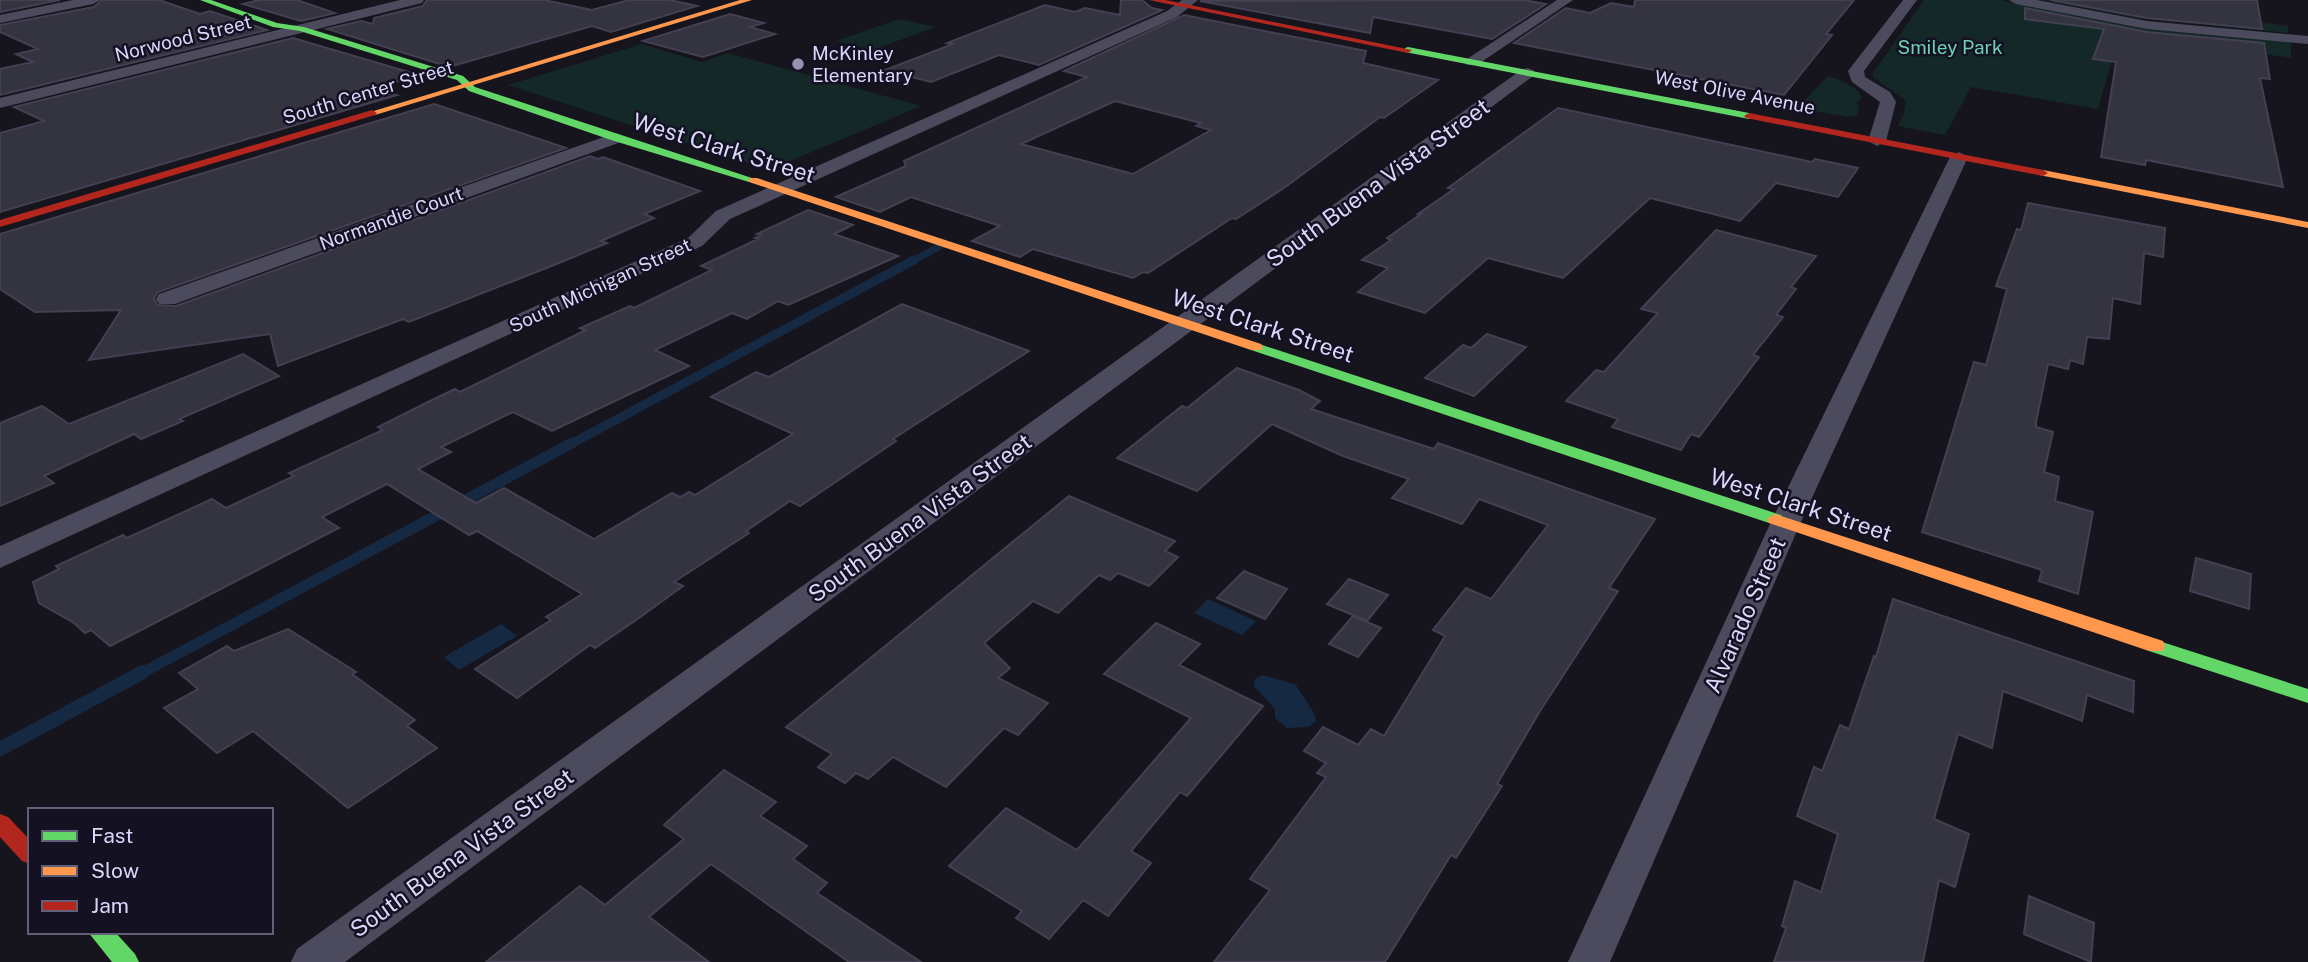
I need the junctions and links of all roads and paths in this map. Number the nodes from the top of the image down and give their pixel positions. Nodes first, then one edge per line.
1 (93, 0) edge
2 (204, 0) edge
3 (417, 0) edge
4 (748, 0) edge
5 (1153, 0) edge
6 (1566, 0) edge
7 (1910, 0) edge
8 (2016, 0) edge
9 (1188, 3) edge
10 (0, 19) edge
11 (300, 29) junction
12 (2308, 40) edge
13 (1472, 62) junction
14 (1527, 73) junction
15 (467, 84) junction
16 (0, 103) edge
17 (615, 138) junction
18 (1877, 141) junction
19 (1959, 157) junction
20 (778, 188) junction
21 (0, 224) edge
22 (2308, 225) edge
23 (167, 299) dead end
24 (1186, 324) junction
25 (1785, 524) junction
26 (0, 558) edge
27 (2308, 696) edge
28 (0, 822) edge
29 (28, 853) edge
30 (102, 934) edge
31 (127, 962) edge
32 (312, 962) edge
33 (1590, 962) edge

1 - 10 street
2 - 11 street, West Clark Street
3 - 11 street, Norwood Street
4 - 15 street, South Center Street
5 - 9 street, West Olive Avenue
6 - 13 street, South Buena Vista Street
7 - 18 street
8 - 12 street
9 - 13 street, West Olive Avenue
9 - 20 street, South Michigan Street
11 - 15 street, West Clark Street
11 - 16 street, Norwood Street
13 - 14 street, West Olive Avenue
14 - 18 street, West Olive Avenue
14 - 24 street, South Buena Vista Street
15 - 17 street, West Clark Street
15 - 21 street, South Center Street
17 - 20 street, West Clark Street
17 - 23 street, Normandie Court
18 - 19 street, West Olive Avenue
19 - 22 street, West Olive Avenue
19 - 25 street, Alvarado Street
20 - 24 street, West Clark Street
20 - 26 street, South Michigan Street
24 - 25 street, West Clark Street
24 - 32 street, South Buena Vista Street
25 - 27 street, West Clark Street
25 - 33 street, Alvarado Street
28 - 29 street
30 - 31 street

